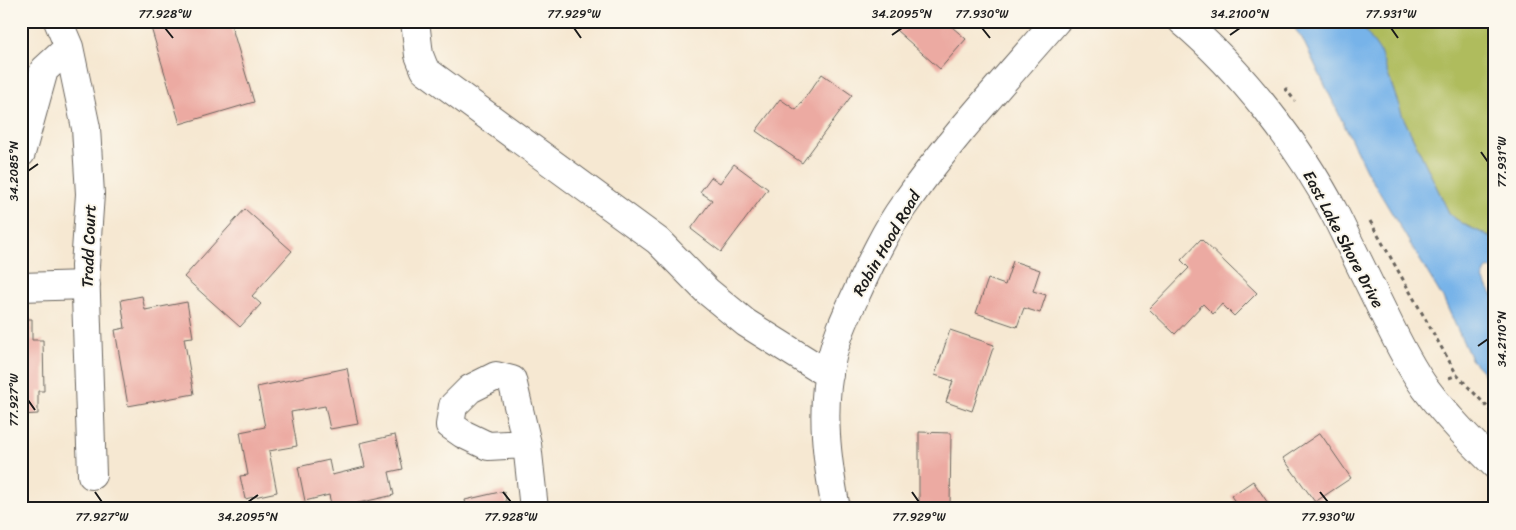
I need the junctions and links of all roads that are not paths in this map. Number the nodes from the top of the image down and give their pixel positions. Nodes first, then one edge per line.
1 (58, 21) edge
2 (415, 21) edge
3 (1056, 21) edge
4 (1182, 21) edge
5 (69, 47) junction
6 (21, 153) edge
7 (86, 285) junction
8 (21, 287) edge
9 (829, 376) junction
10 (527, 444) dead end
11 (1495, 465) edge
12 (92, 474) dead end
13 (534, 509) edge
14 (836, 509) edge

1 - 5 street, Tradd Court
2 - 9 street
3 - 9 street, Robin Hood Road
4 - 11 street, East Lake Shore Drive
5 - 6 street
5 - 7 street, Tradd Court
7 - 8 street
7 - 12 street, Tradd Court
9 - 14 street, Robin Hood Road
10 - 13 street

